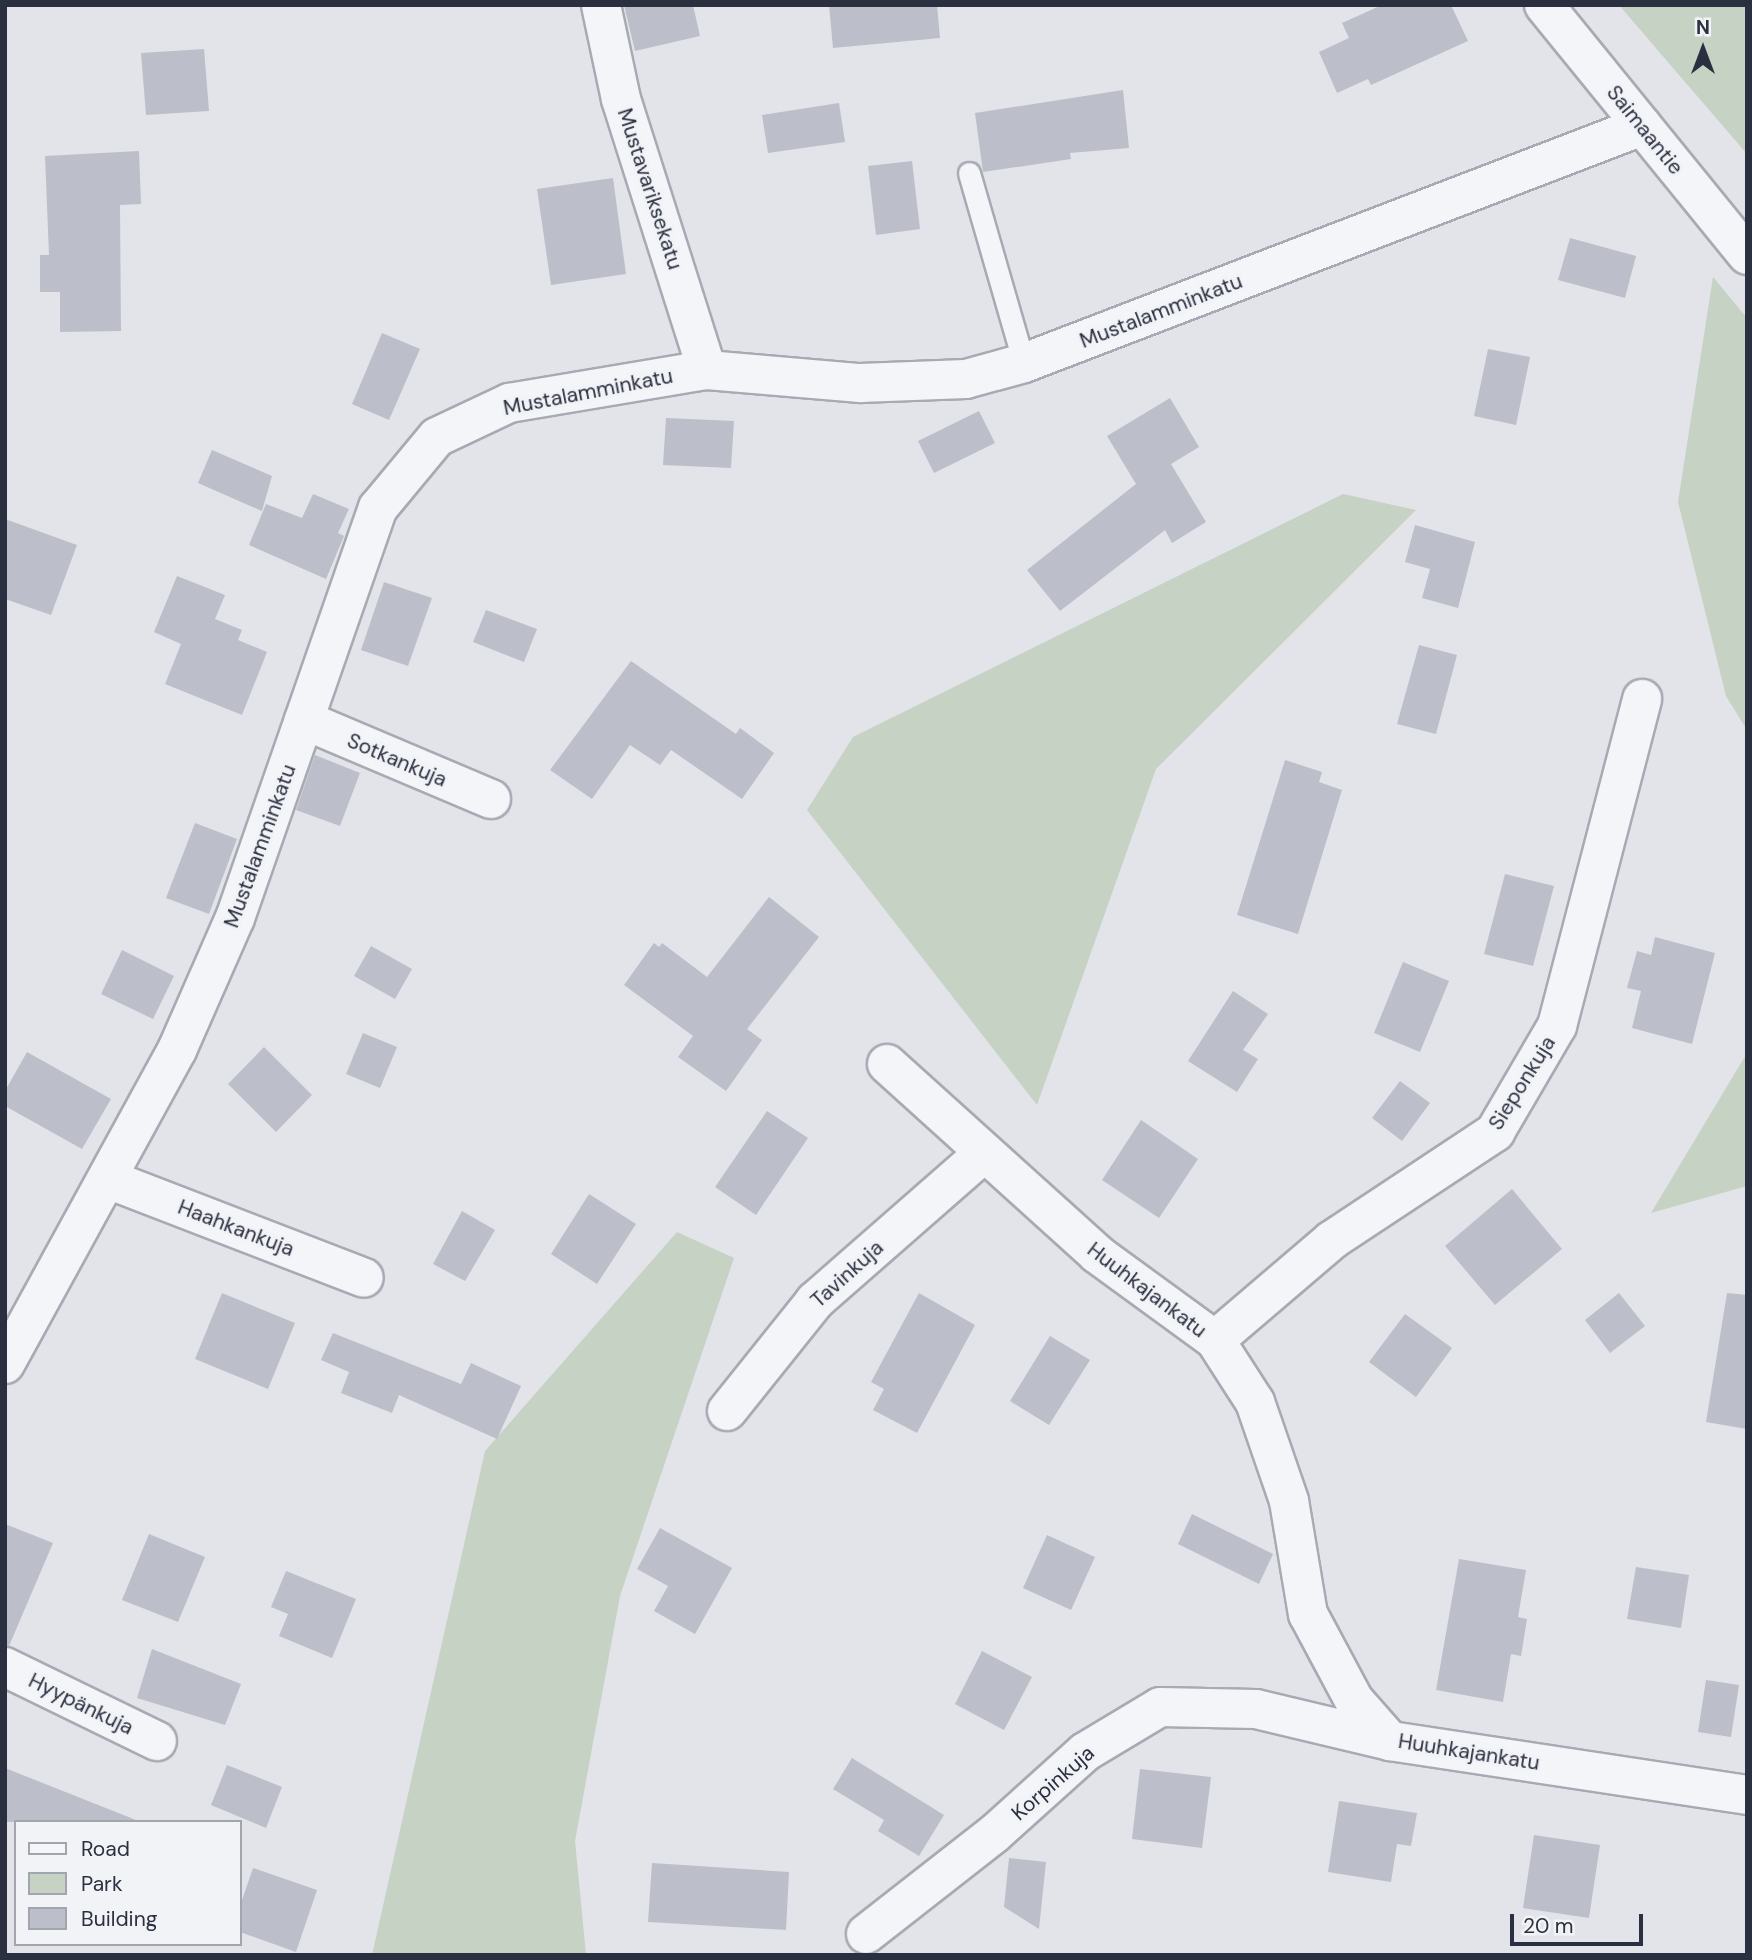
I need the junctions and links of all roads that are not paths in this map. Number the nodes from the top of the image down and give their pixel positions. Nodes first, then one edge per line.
1 (601, 5) edge
2 (1544, 5) edge
3 (1642, 126) junction
4 (969, 173) dead end
5 (1747, 255) edge
6 (1024, 363) junction
7 (707, 370) junction
8 (1642, 699) dead end
9 (304, 720) junction
10 (491, 799) dead end
11 (887, 1064) dead end
12 (984, 1153) junction
13 (108, 1179) junction
14 (364, 1278) dead end
15 (1215, 1340) junction
16 (5, 1364) edge
17 (727, 1411) dead end
18 (5, 1667) edge
19 (157, 1741) dead end
20 (1390, 1741) junction
21 (1747, 1795) edge
22 (866, 1934) dead end

1 - 7 street, Mustavariksekatu
2 - 3 street, Saimaantie
3 - 5 street, Saimaantie
3 - 6 street, Mustalamminkatu
4 - 6 lane
6 - 7 street, Mustalamminkatu
7 - 9 street, Mustalamminkatu
8 - 15 street, Sieponkuja
9 - 10 street, Sotkankuja
9 - 13 street, Mustalamminkatu
11 - 12 street, Huuhkajankatu
12 - 15 street, Huuhkajankatu
12 - 17 street, Tavinkuja
13 - 14 street, Haahkankuja
13 - 16 street, Mustalamminkatu
15 - 20 street, Huuhkajankatu
18 - 19 street, Hyypänkuja
20 - 21 street, Huuhkajankatu
20 - 22 street, Korpinkuja

